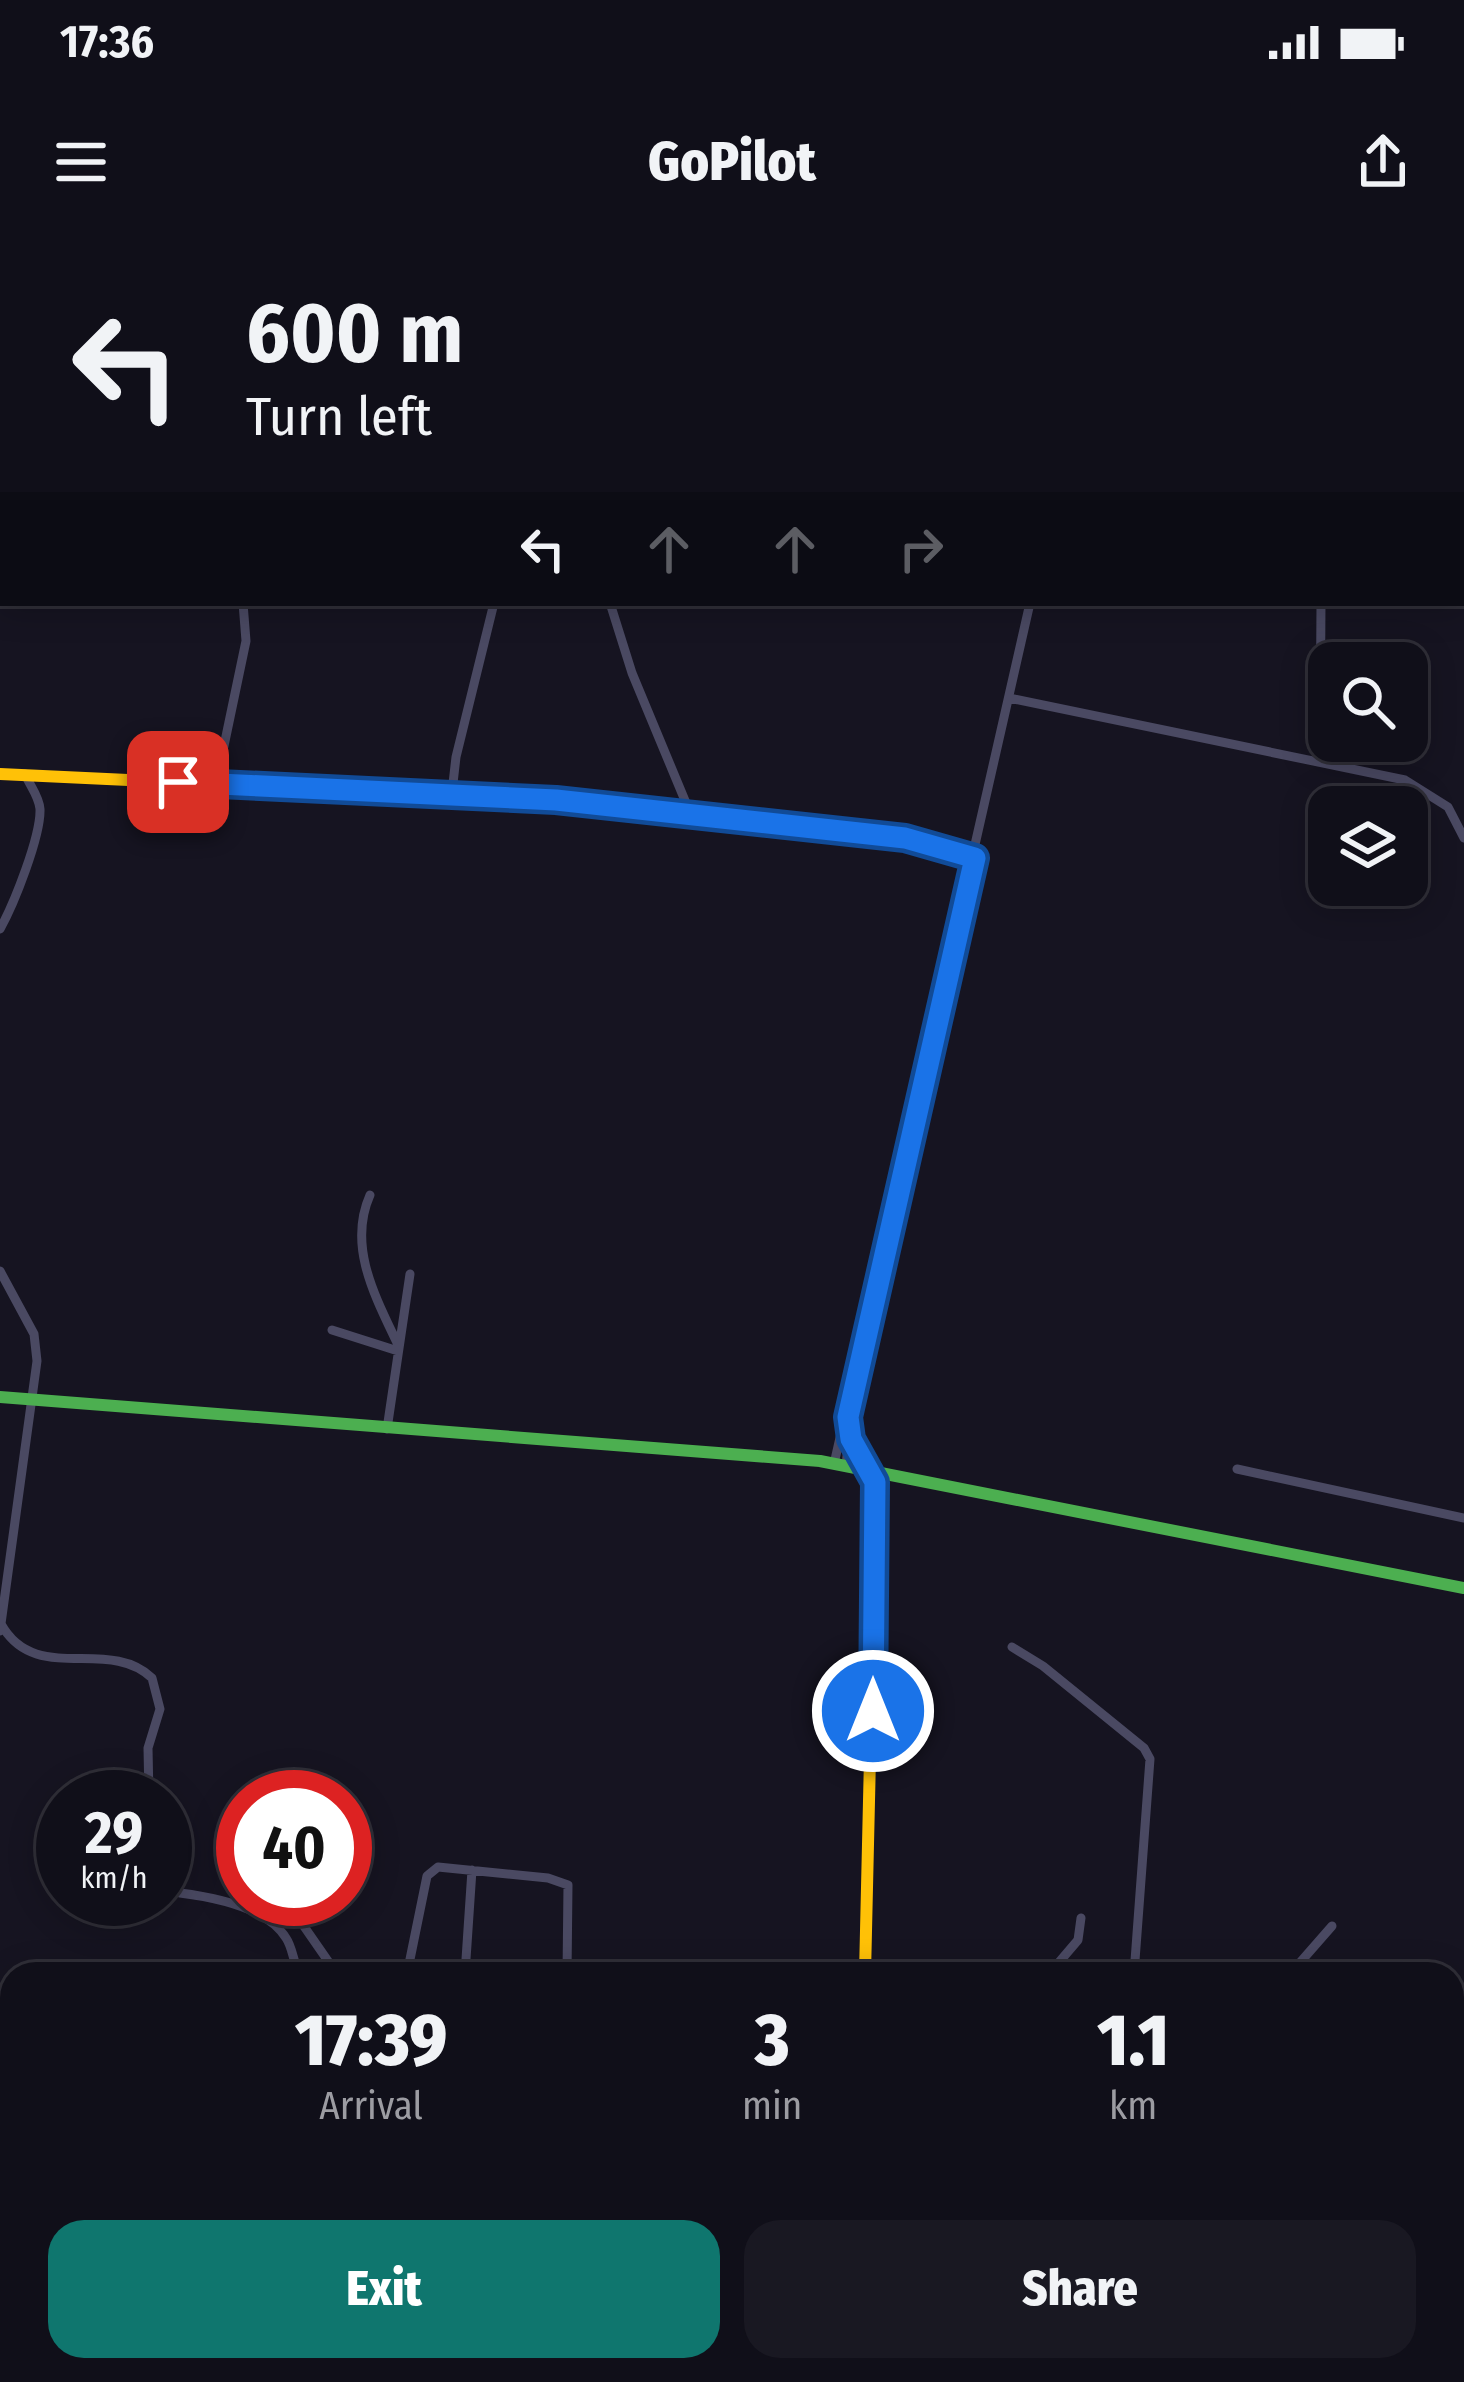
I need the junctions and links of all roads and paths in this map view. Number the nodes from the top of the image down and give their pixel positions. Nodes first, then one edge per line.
1 (243, 606) edge
2 (493, 606) edge
3 (611, 606) edge
4 (1029, 606) edge
5 (1321, 606) edge
6 (1321, 642) edge
7 (1009, 698) junction
8 (1308, 759) edge
9 (1322, 762) edge
10 (0, 774) edge
11 (25, 774) junction
12 (216, 784) junction
13 (452, 792) junction
14 (692, 814) junction
15 (1464, 838) edge
16 (975, 858) junction
17 (0, 929) edge
18 (370, 1195) dead end
19 (0, 1270) edge
20 (410, 1274) dead end
21 (332, 1330) dead end
22 (399, 1348) junction
23 (0, 1397) edge
24 (31, 1398) junction
25 (387, 1429) junction
26 (845, 1430) junction
27 (833, 1464) junction
28 (1237, 1469) dead end
29 (869, 1470) junction
30 (1464, 1518) edge
31 (1464, 1588) edge
32 (0, 1628) edge
33 (1012, 1647) dead end
34 (148, 1770) edge
35 (472, 1870) junction
36 (192, 1895) edge
37 (1081, 1918) dead end
38 (304, 1926) edge
39 (1332, 1926) dead end
40 (296, 1962) edge
41 (328, 1962) edge
42 (410, 1962) edge
43 (466, 1962) edge
44 (567, 1962) edge
45 (865, 1962) edge
46 (1059, 1962) edge
47 (1135, 1962) edge
48 (1300, 1962) edge

1 - 12 street
2 - 13 street
3 - 14 street
4 - 7 street
5 - 6 street
7 - 8 street
7 - 16 street
9 - 15 street
10 - 11 street
11 - 12 street
11 - 17 street
12 - 13 street
13 - 14 street
14 - 16 street
16 - 26 street
18 - 22 street
19 - 24 street
20 - 22 street
21 - 22 street
22 - 25 street
23 - 24 street
24 - 25 street
24 - 32 street
25 - 27 street
26 - 27 street
26 - 27 street
26 - 29 street
27 - 29 street
28 - 30 street
29 - 31 street
29 - 45 street
32 - 34 street
33 - 47 street
35 - 42 street
35 - 43 street
35 - 44 street
36 - 40 street
37 - 46 street
38 - 41 street
39 - 48 street

